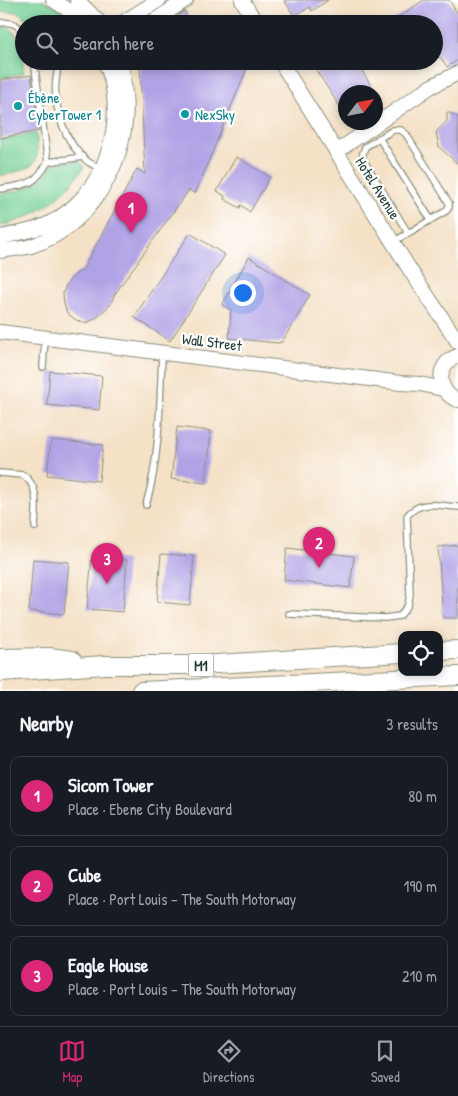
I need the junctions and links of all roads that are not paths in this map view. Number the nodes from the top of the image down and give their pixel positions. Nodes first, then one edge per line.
1 (53, 0) edge
2 (77, 0) edge
3 (159, 0) edge
4 (186, 0) edge
5 (242, 0) edge
6 (73, 15) edge
7 (92, 15) edge
8 (135, 15) edge
9 (163, 15) edge
10 (251, 15) edge
11 (0, 23) edge
12 (15, 24) edge
13 (35, 70) edge
14 (57, 70) edge
15 (108, 70) edge
16 (122, 70) edge
17 (286, 70) edge
18 (458, 73) edge
19 (380, 138) junction
20 (336, 152) junction
21 (83, 156) junction
22 (48, 162) junction
23 (108, 167) junction
24 (0, 189) edge
25 (431, 220) junction
26 (408, 233) junction
27 (0, 237) edge
28 (393, 242) junction
29 (0, 251) edge
30 (0, 332) edge
31 (454, 336) edge
32 (45, 337) junction
33 (162, 353) junction
34 (453, 359) edge
35 (43, 367) dead end
36 (442, 382) junction
37 (458, 400) edge
38 (3, 473) edge
39 (146, 504) dead end
40 (458, 507) edge
41 (35, 527) dead end
42 (289, 614) dead end
43 (458, 650) edge
44 (443, 651) edge
45 (398, 653) edge
46 (0, 658) edge
47 (105, 665) junction
48 (0, 672) edge
49 (458, 676) edge
50 (140, 691) edge

1 - 6 street
2 - 7 street
3 - 8 street
4 - 9 street
5 - 10 street
11 - 12 lane
13 - 22 lane
14 - 21 lane
15 - 23 street
16 - 23 street
17 - 20 street, Hotel Avenue
18 - 20 street
19 - 25 lane
19 - 25 lane
19 - 26 lane
20 - 28 street, Hotel Avenue
21 - 22 lane
21 - 23 lane
22 - 24 lane
23 - 27 street
23 - 29 street
25 - 26 lane
26 - 28 lane
28 - 31 street, Hotel Avenue
30 - 32 street, Wall Street
31 - 34 street, Hotel Avenue
32 - 33 street, Wall Street
32 - 35 lane
33 - 36 street, Wall Street
33 - 39 lane
34 - 36 street
36 - 37 street
38 - 41 lane
40 - 42 lane
43 - 44 highway
45 - 47 highway, M1
46 - 47 highway
47 - 48 highway, M1
49 - 50 highway, M1

